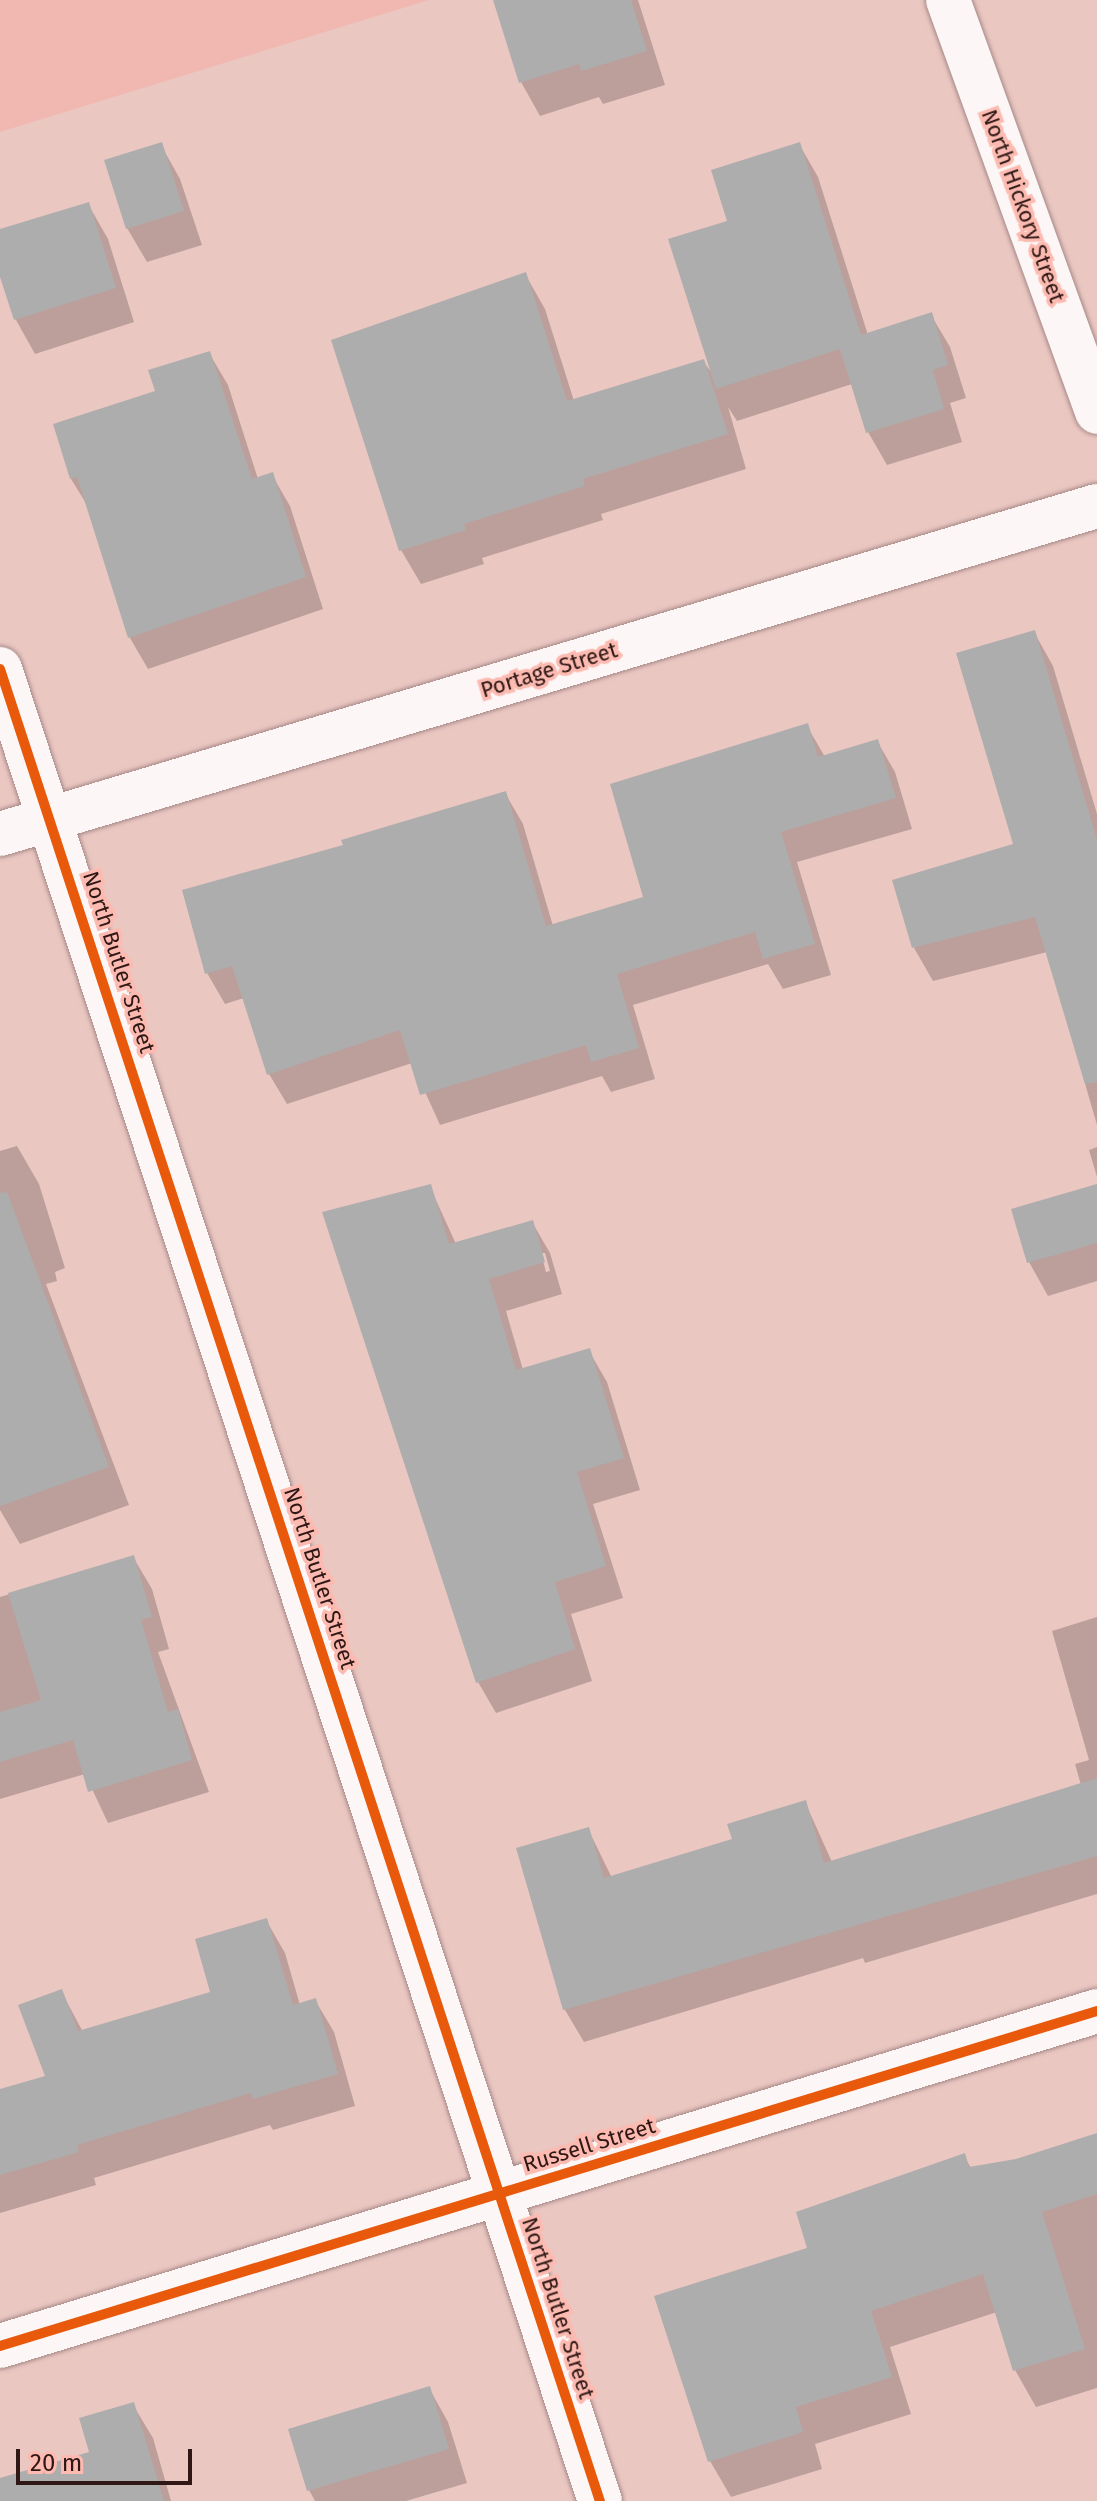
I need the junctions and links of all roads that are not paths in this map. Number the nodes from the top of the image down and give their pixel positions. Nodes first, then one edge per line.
1 (948, 0) edge
2 (1097, 412) edge
3 (1097, 506) edge
4 (0, 669) edge
5 (51, 819) junction
6 (0, 834) edge
7 (1097, 2011) edge
8 (500, 2193) junction
9 (0, 2346) edge
10 (600, 2501) edge

1 - 2 street, North Hickory Street
3 - 5 street, Portage Street
4 - 5 street, North Butler Street
5 - 6 street, Portage Street
5 - 8 street, North Butler Street
7 - 8 street, Russell Street
8 - 9 street, Russell Street
8 - 10 street, North Butler Street

